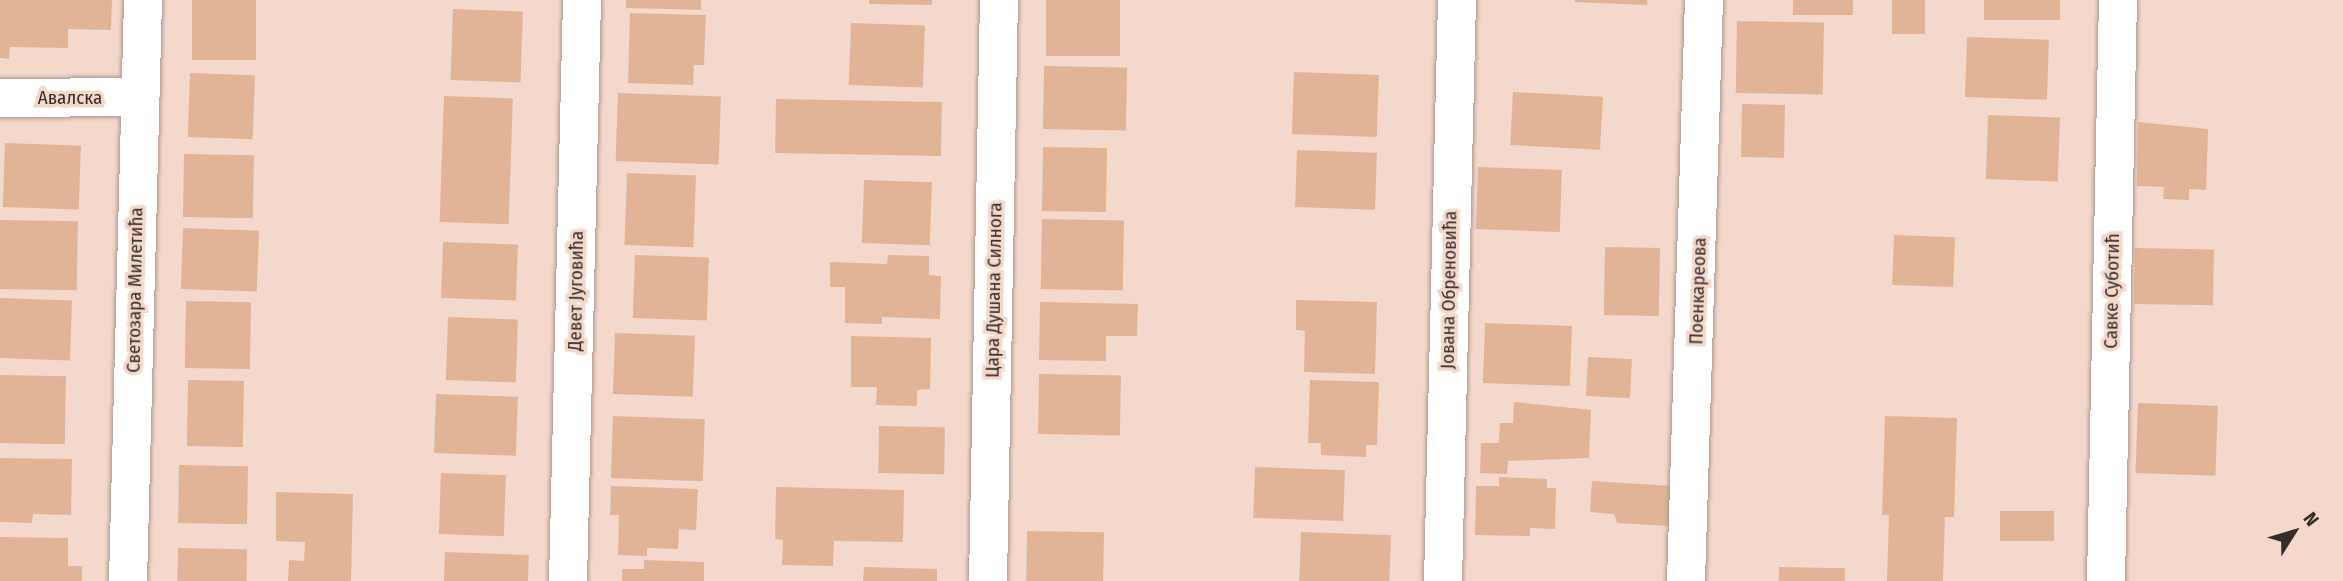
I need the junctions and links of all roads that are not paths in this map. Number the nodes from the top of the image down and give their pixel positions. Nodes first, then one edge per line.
1 (142, 0) edge
2 (582, 0) edge
3 (999, 0) edge
4 (1457, 0) edge
5 (1704, 0) edge
6 (2118, 0) edge
7 (140, 97) junction
8 (0, 98) edge
9 (128, 581) edge
10 (568, 581) edge
11 (988, 581) edge
12 (1443, 581) edge
13 (1686, 581) edge
14 (2106, 581) edge

1 - 7 street, Светозара Милетића
2 - 10 street, Девет Југовића
3 - 11 street, Цара Душана Силнога
4 - 12 street, Јована Обреновића
5 - 13 street, Поенкареова
6 - 14 street, Савке Суботић
7 - 8 street, Авалска
7 - 9 street, Светозара Милетића

